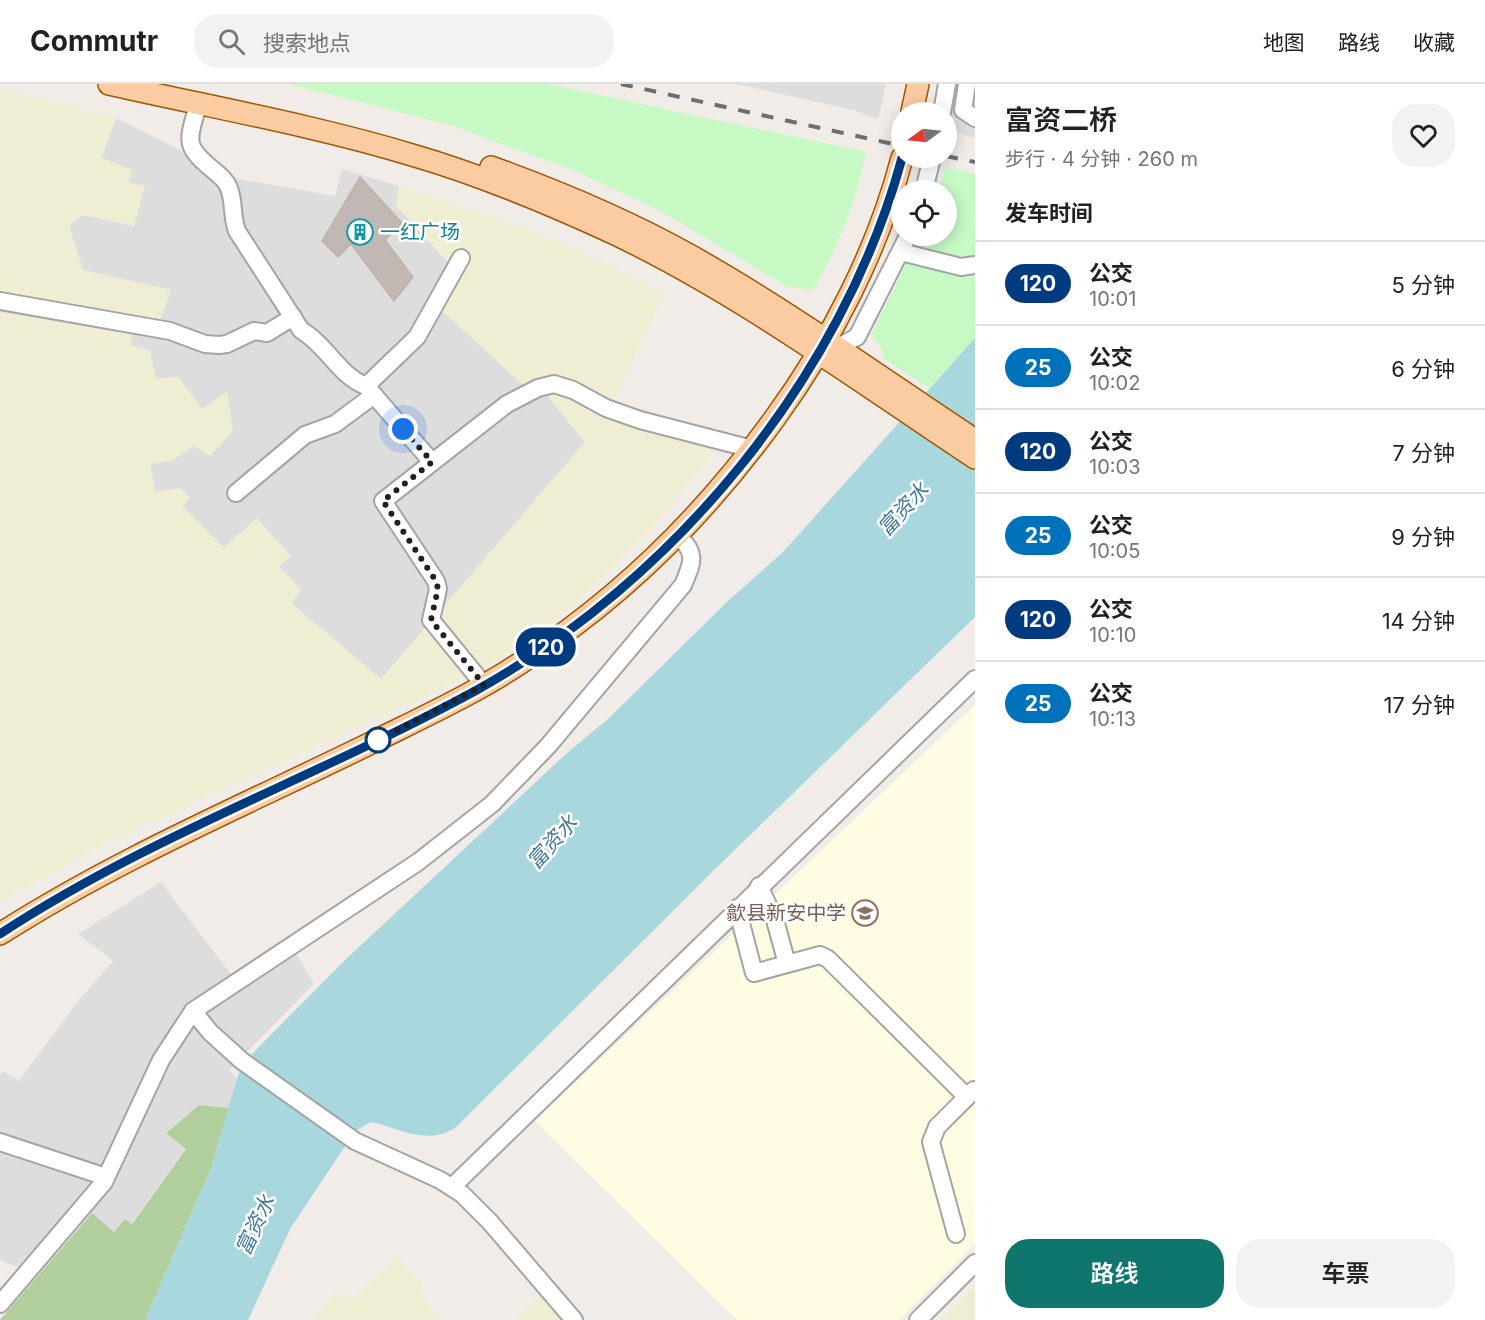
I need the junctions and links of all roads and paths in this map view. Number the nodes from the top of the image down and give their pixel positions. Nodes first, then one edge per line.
1 (109, 84) edge
2 (172, 84) edge
3 (918, 84) edge
4 (932, 84) edge
5 (947, 84) edge
6 (967, 84) edge
7 (914, 102) edge
8 (928, 102) edge
9 (944, 102) edge
10 (198, 104) junction
11 (975, 118) edge
12 (899, 168) edge
13 (891, 234) edge
14 (904, 246) edge
15 (901, 252) junction
16 (461, 258) dead end
17 (975, 265) edge
18 (0, 301) edge
19 (293, 317) junction
20 (826, 351) junction
21 (370, 391) junction
22 (891, 393) junction
23 (975, 440) edge
24 (752, 449) junction
25 (975, 458) edge
26 (432, 462) junction
27 (236, 493) dead end
28 (683, 540) junction
29 (975, 679) edge
30 (484, 685) junction
31 (759, 886) junction
32 (737, 908) junction
33 (0, 934) edge
34 (0, 950) edge
35 (787, 964) junction
36 (193, 1011) junction
37 (971, 1093) edge
38 (0, 1142) edge
39 (106, 1177) junction
40 (452, 1187) junction
41 (956, 1234) dead end
42 (975, 1263) edge
43 (0, 1304) edge
44 (574, 1320) edge
45 (918, 1320) edge

1 - 10 main road
2 - 20 main road
3 - 7 main road
4 - 8 main road
5 - 9 street
6 - 11 street
10 - 19 street
10 - 20 main road
12 - 20 main road
13 - 20 main road
14 - 15 street
15 - 17 street
15 - 20 street
16 - 21 street
18 - 19 street
19 - 21 street
20 - 22 main road
20 - 24 main road
20 - 28 main road
21 - 26 street
21 - 27 street
22 - 23 main road
22 - 25 main road
24 - 26 street
24 - 28 main road
26 - 30 street
28 - 30 main road
28 - 34 main road
28 - 36 street
29 - 31 street
30 - 33 main road
31 - 32 street
31 - 35 street
32 - 35 street
32 - 40 street
35 - 37 street
36 - 39 street
36 - 40 street
37 - 41 street
38 - 39 street
39 - 43 street
40 - 44 street
42 - 45 street

